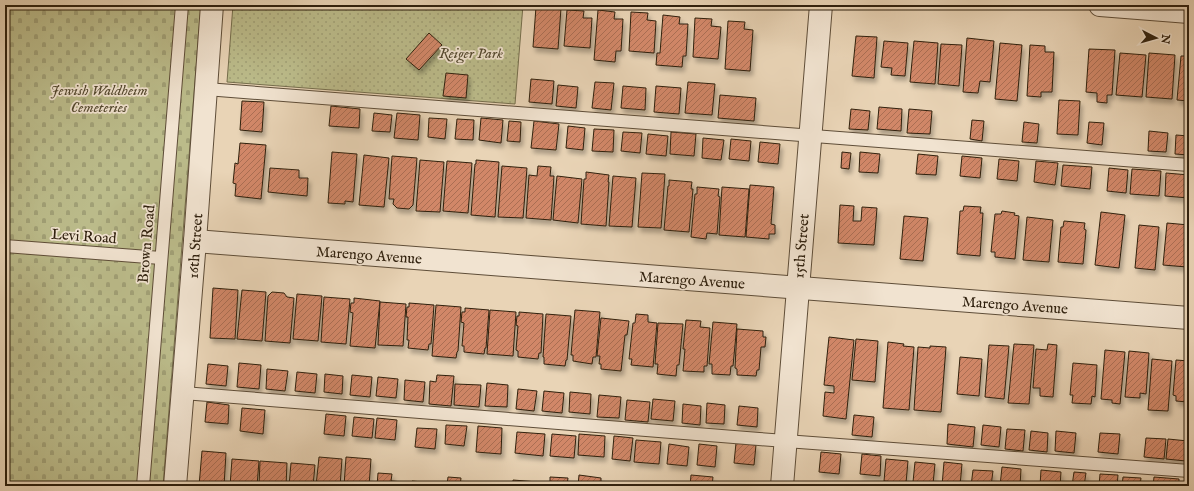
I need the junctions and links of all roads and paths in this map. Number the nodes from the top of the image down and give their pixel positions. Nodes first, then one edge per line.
1 (182, 5) edge
2 (212, 5) edge
3 (821, 5) edge
4 (1100, 5) edge
5 (1189, 12) edge
6 (206, 89) junction
7 (810, 136) junction
8 (1189, 165) edge
9 (195, 241) junction
10 (5, 246) edge
11 (161, 258) junction
12 (798, 288) junction
13 (1189, 318) edge
14 (183, 393) junction
15 (786, 441) junction
16 (1189, 471) edge
17 (143, 486) edge
18 (175, 486) edge
19 (782, 486) edge

1 - 11 lane, Brown Road
2 - 6 street, 16th Street
3 - 7 street, 15th Street
4 - 5 street
6 - 7 lane
6 - 9 street, 16th Street
7 - 8 lane
7 - 12 street, 15th Street
9 - 12 street, Marengo Avenue
9 - 14 street, 16th Street
10 - 11 lane, Levi Road
11 - 17 lane, Brown Road
12 - 13 street, Marengo Avenue
12 - 15 street, 15th Street
14 - 15 lane
14 - 18 street, 16th Street
15 - 16 lane
15 - 19 street, 15th Street

